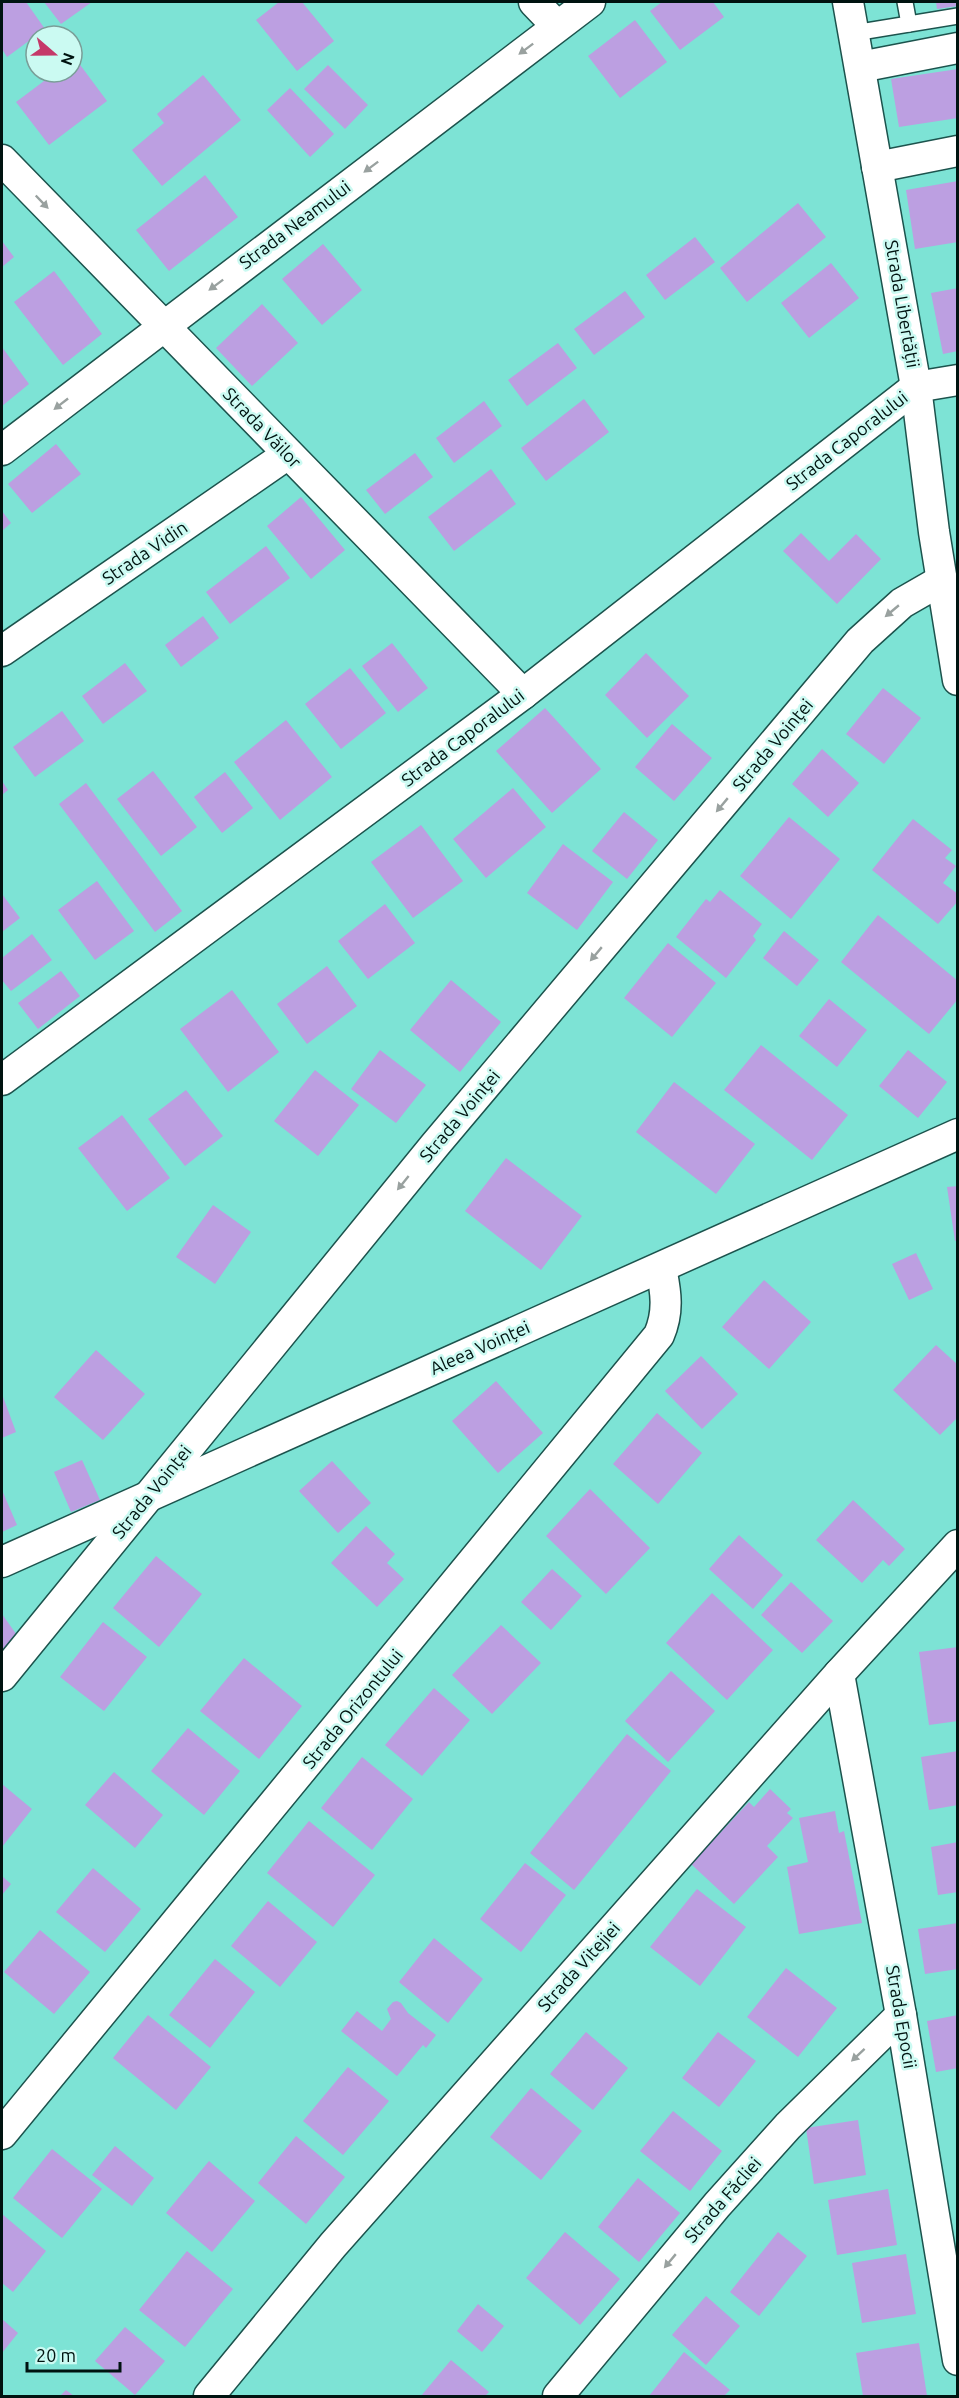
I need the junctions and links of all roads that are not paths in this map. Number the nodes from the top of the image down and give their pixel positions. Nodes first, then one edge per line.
1 (534, 2) edge
2 (590, 2) edge
3 (848, 2) edge
4 (905, 2) edge
5 (957, 16) edge
6 (909, 24) junction
7 (557, 26) junction
8 (854, 33) junction
9 (957, 48) edge
10 (860, 67) junction
11 (957, 151) edge
12 (2, 160) edge
13 (877, 167) junction
14 (162, 326) junction
15 (957, 380) edge
16 (916, 387) junction
17 (2, 450) edge
18 (288, 454) junction
19 (942, 580) junction
20 (2, 651) edge
21 (957, 680) edge
22 (523, 694) junction
23 (2, 1080) edge
24 (957, 1134) edge
25 (661, 1268) junction
26 (150, 1494) junction
27 (957, 1545) edge
28 (2, 1562) edge
29 (838, 1674) junction
30 (2, 1677) edge
31 (901, 2015) junction
32 (2, 2134) edge
33 (957, 2360) edge
34 (209, 2397) edge
35 (558, 2397) edge

1 - 7 street
2 - 7 street, Strada Neamului
3 - 8 street, Strada Libertății
4 - 6 lane
5 - 6 lane
6 - 8 lane
7 -> 14 street, Strada Neamului
8 - 10 street, Strada Libertății
9 - 10 street
10 - 13 street, Strada Libertății
11 - 13 street
12 -> 14 street, Strada Văilor
13 - 16 street, Strada Libertății
14 -> 17 street, Strada Neamului
14 - 18 street, Strada Văilor
15 - 16 street
16 - 19 street, Strada Libertății
16 - 22 street, Strada Caporalului
18 - 20 street, Strada Vidin
18 - 22 street, Strada Văilor
19 - 21 street, Strada Libertății
19 -> 26 street, Strada Voinței
22 - 23 street, Strada Caporalului
24 - 25 street, Aleea Voinței
25 - 26 street, Aleea Voinței
25 - 32 street, Strada Orizontului
26 - 28 street, Aleea Voinței
26 - 30 street, Strada Voinței
27 - 29 street, Strada Vitejiei
29 - 31 street, Strada Epocii
29 - 34 street, Strada Vitejiei
31 - 33 street, Strada Epocii
31 -> 35 street, Strada Făcliei

